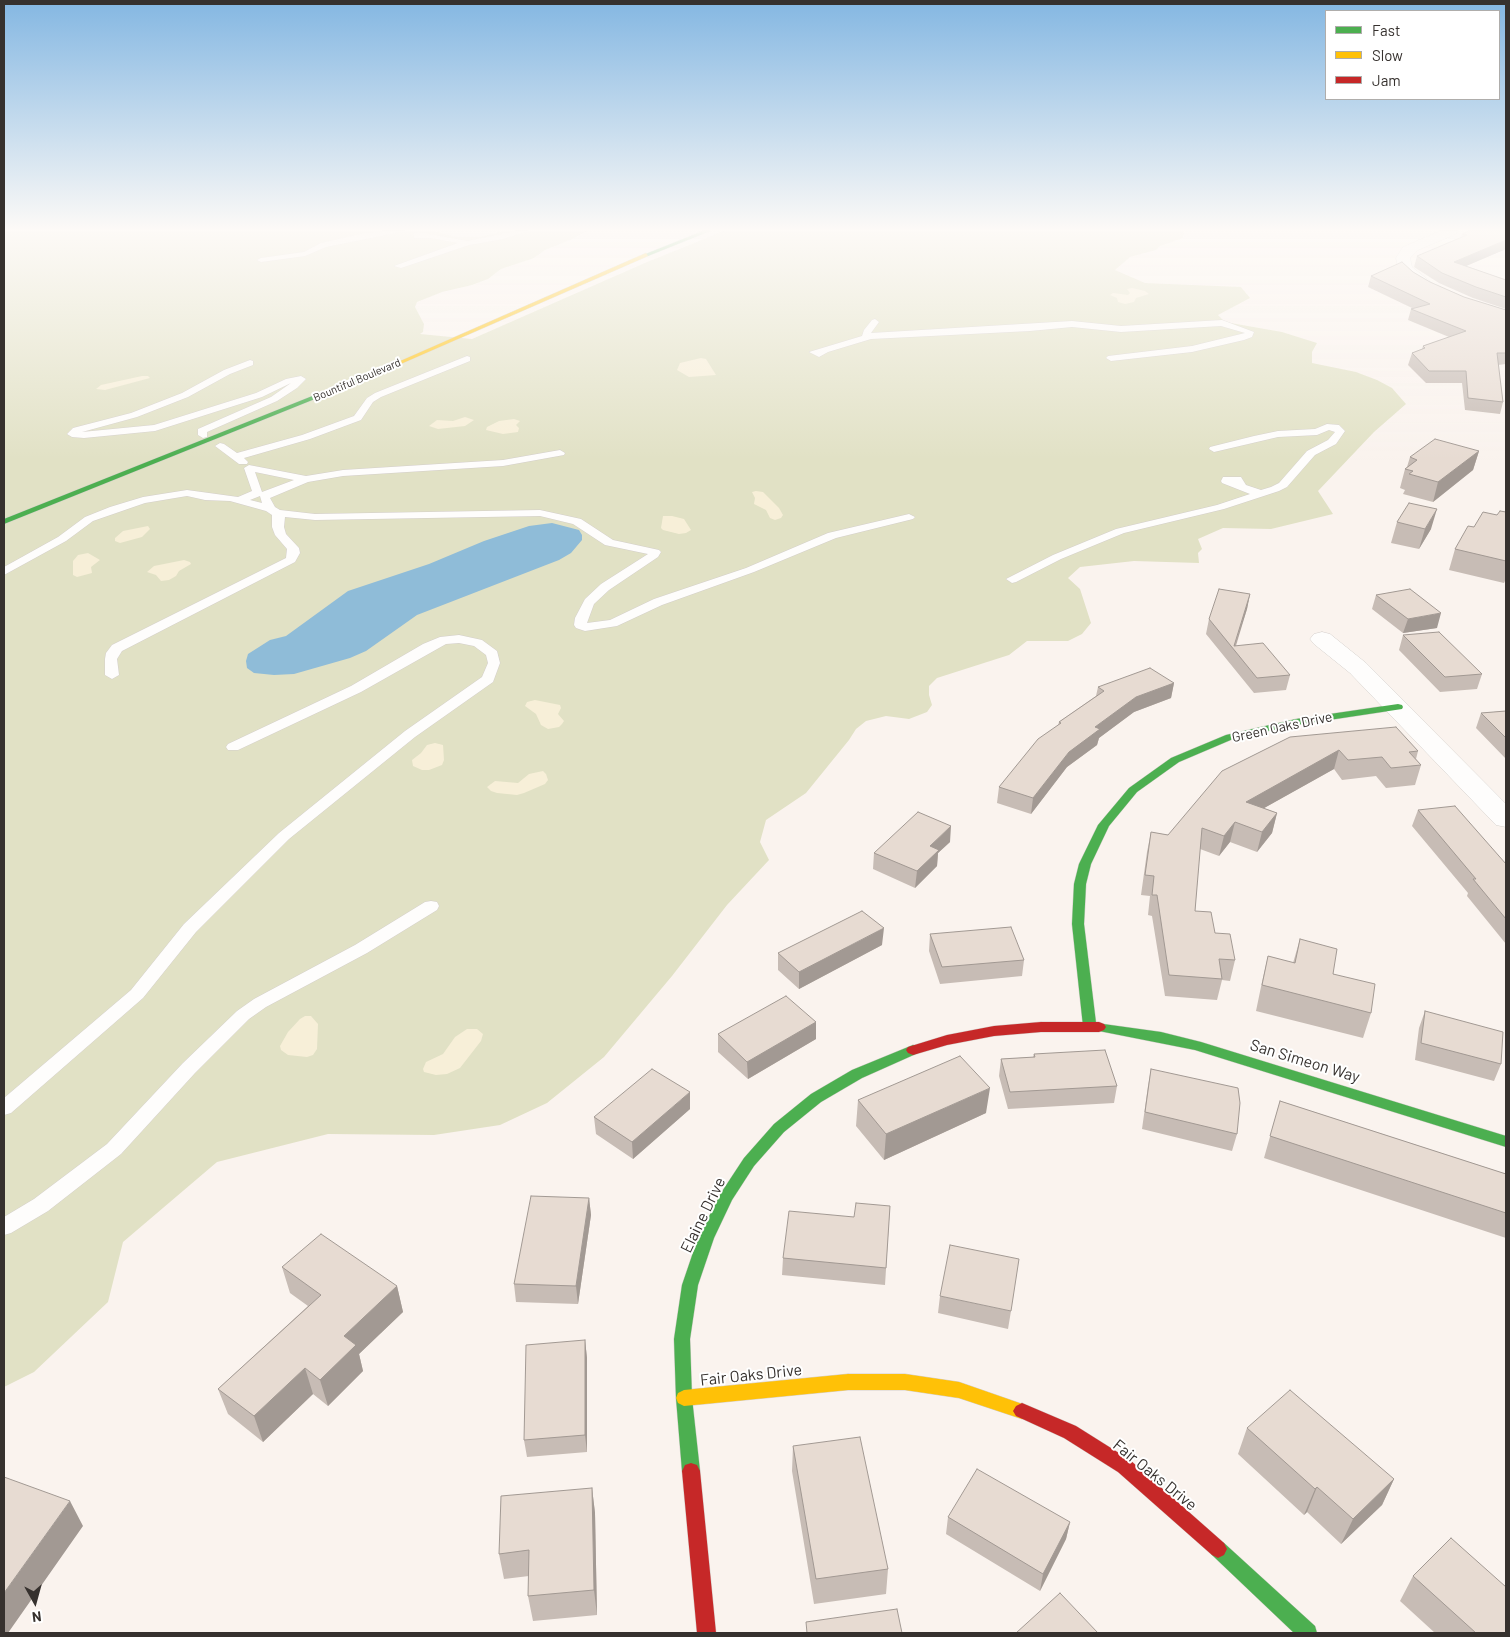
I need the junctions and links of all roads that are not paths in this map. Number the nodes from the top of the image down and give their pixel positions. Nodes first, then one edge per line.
1 (527, 307) edge
2 (876, 322) dead end
3 (870, 336) junction
4 (825, 350) dead end
5 (1111, 358) dead end
6 (467, 359) dead end
7 (250, 363) dead end
8 (203, 435) dead end
9 (220, 446) dead end
10 (1214, 449) dead end
11 (560, 453) dead end
12 (236, 457) junction
13 (250, 468) junction
14 (306, 479) junction
15 (1242, 487) dead end
16 (1262, 494) junction
17 (238, 501) junction
18 (274, 511) junction
19 (909, 517) dead end
20 (4, 522) edge
21 (4, 572) edge
22 (1012, 579) dead end
23 (1322, 639) dead end
24 (112, 675) dead end
25 (1398, 707) junction
26 (233, 747) dead end
27 (1506, 819) edge
28 (431, 906) dead end
29 (1090, 1026) junction
30 (4, 1108) edge
31 (1506, 1141) edge
32 (4, 1226) edge
33 (684, 1398) junction
34 (707, 1633) edge
35 (1308, 1633) edge

1 - 20 street, Bountiful Boulevard
2 - 3 lane
3 - 4 lane
3 - 5 lane
6 - 12 lane
7 - 8 lane
9 - 12 lane
10 - 16 lane
11 - 14 lane
12 - 13 lane
13 - 14 lane
13 - 17 lane
14 - 18 lane
15 - 16 lane
16 - 22 lane
17 - 18 lane
17 - 21 lane
18 - 19 lane
18 - 24 lane
23 - 25 street
25 - 27 street
25 - 29 street, Green Oaks Drive
26 - 30 lane
28 - 32 lane
29 - 31 street, San Simeon Way
29 - 33 street, Elaine Drive
33 - 34 street, Elaine Drive
33 - 35 street, Fair Oaks Drive

